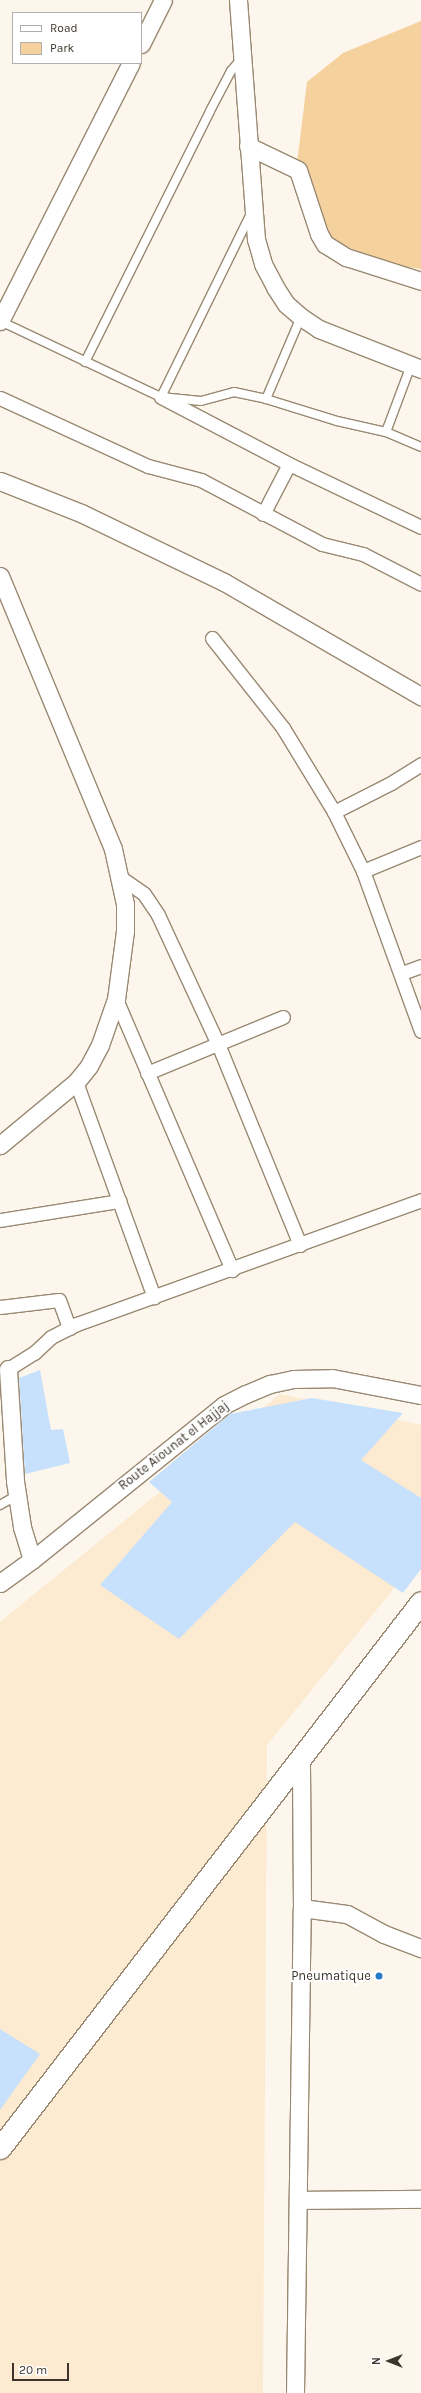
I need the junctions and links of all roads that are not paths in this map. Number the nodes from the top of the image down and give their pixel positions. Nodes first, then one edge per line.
1 (163, 0) edge
2 (238, 0) edge
3 (142, 42) edge
4 (243, 57) junction
5 (130, 64) edge
6 (248, 146) junction
7 (254, 207) junction
8 (421, 280) edge
9 (3, 310) edge
10 (301, 317) junction
11 (85, 362) junction
12 (416, 367) edge
13 (161, 397) junction
14 (0, 398) edge
15 (266, 398) junction
16 (386, 432) junction
17 (421, 447) edge
18 (289, 464) junction
19 (0, 480) edge
20 (263, 514) junction
21 (421, 527) edge
22 (0, 576) edge
23 (421, 584) edge
24 (212, 638) dead end
25 (421, 696) edge
26 (421, 764) edge
27 (334, 812) junction
28 (421, 847) edge
29 (363, 872) junction
30 (120, 877) junction
31 (421, 966) edge
32 (402, 974) junction
33 (116, 999) junction
34 (283, 1017) dead end
35 (421, 1031) edge
36 (218, 1044) junction
37 (147, 1073) junction
38 (76, 1082) junction
39 (0, 1144) edge
40 (421, 1200) edge
41 (119, 1201) junction
42 (0, 1220) edge
43 (300, 1245) junction
44 (232, 1270) junction
45 (154, 1297) junction
46 (0, 1307) edge
47 (69, 1328) junction
48 (4, 1371) edge
49 (421, 1396) edge
50 (17, 1495) junction
51 (0, 1505) edge
52 (32, 1560) junction
53 (0, 1583) edge
54 (421, 1602) edge
55 (301, 1758) junction
56 (302, 1908) junction
57 (421, 1948) edge
58 (0, 2148) edge
59 (421, 2199) edge
60 (298, 2200) junction
61 (295, 2393) edge

1 - 3 street
2 - 4 street
4 - 6 street
4 - 11 lane
5 - 9 street
6 - 7 street
6 - 8 street
7 - 10 street
7 - 13 lane
9 - 11 lane
10 - 12 street
10 - 15 lane
11 - 13 lane
12 - 16 lane
13 - 15 lane
13 - 18 street
14 - 20 street
15 - 16 lane
16 - 17 lane
18 - 20 street
18 - 21 street
19 - 25 street
20 - 23 street
22 - 30 street
24 - 27 street
26 - 27 street
27 - 29 street
28 - 29 street
29 - 32 street
30 - 33 street
30 - 36 street
31 - 32 street
32 - 35 street
33 - 37 street
33 - 38 street
34 - 36 street
36 - 37 street
36 - 43 street
37 - 44 street
38 - 39 street
38 - 41 street
40 - 43 street
41 - 42 street
41 - 45 street
43 - 44 street
44 - 45 street
45 - 47 street
46 - 47 street
47 - 48 street
48 - 50 street
49 - 52 street, Route Aiounat el Hajjaj
50 - 51 lane
50 - 52 street
52 - 53 street, Route Aiounat el Hajjaj
54 - 55 street
55 - 56 street
55 - 58 street
56 - 57 street
56 - 60 street
59 - 60 street
60 - 61 street

